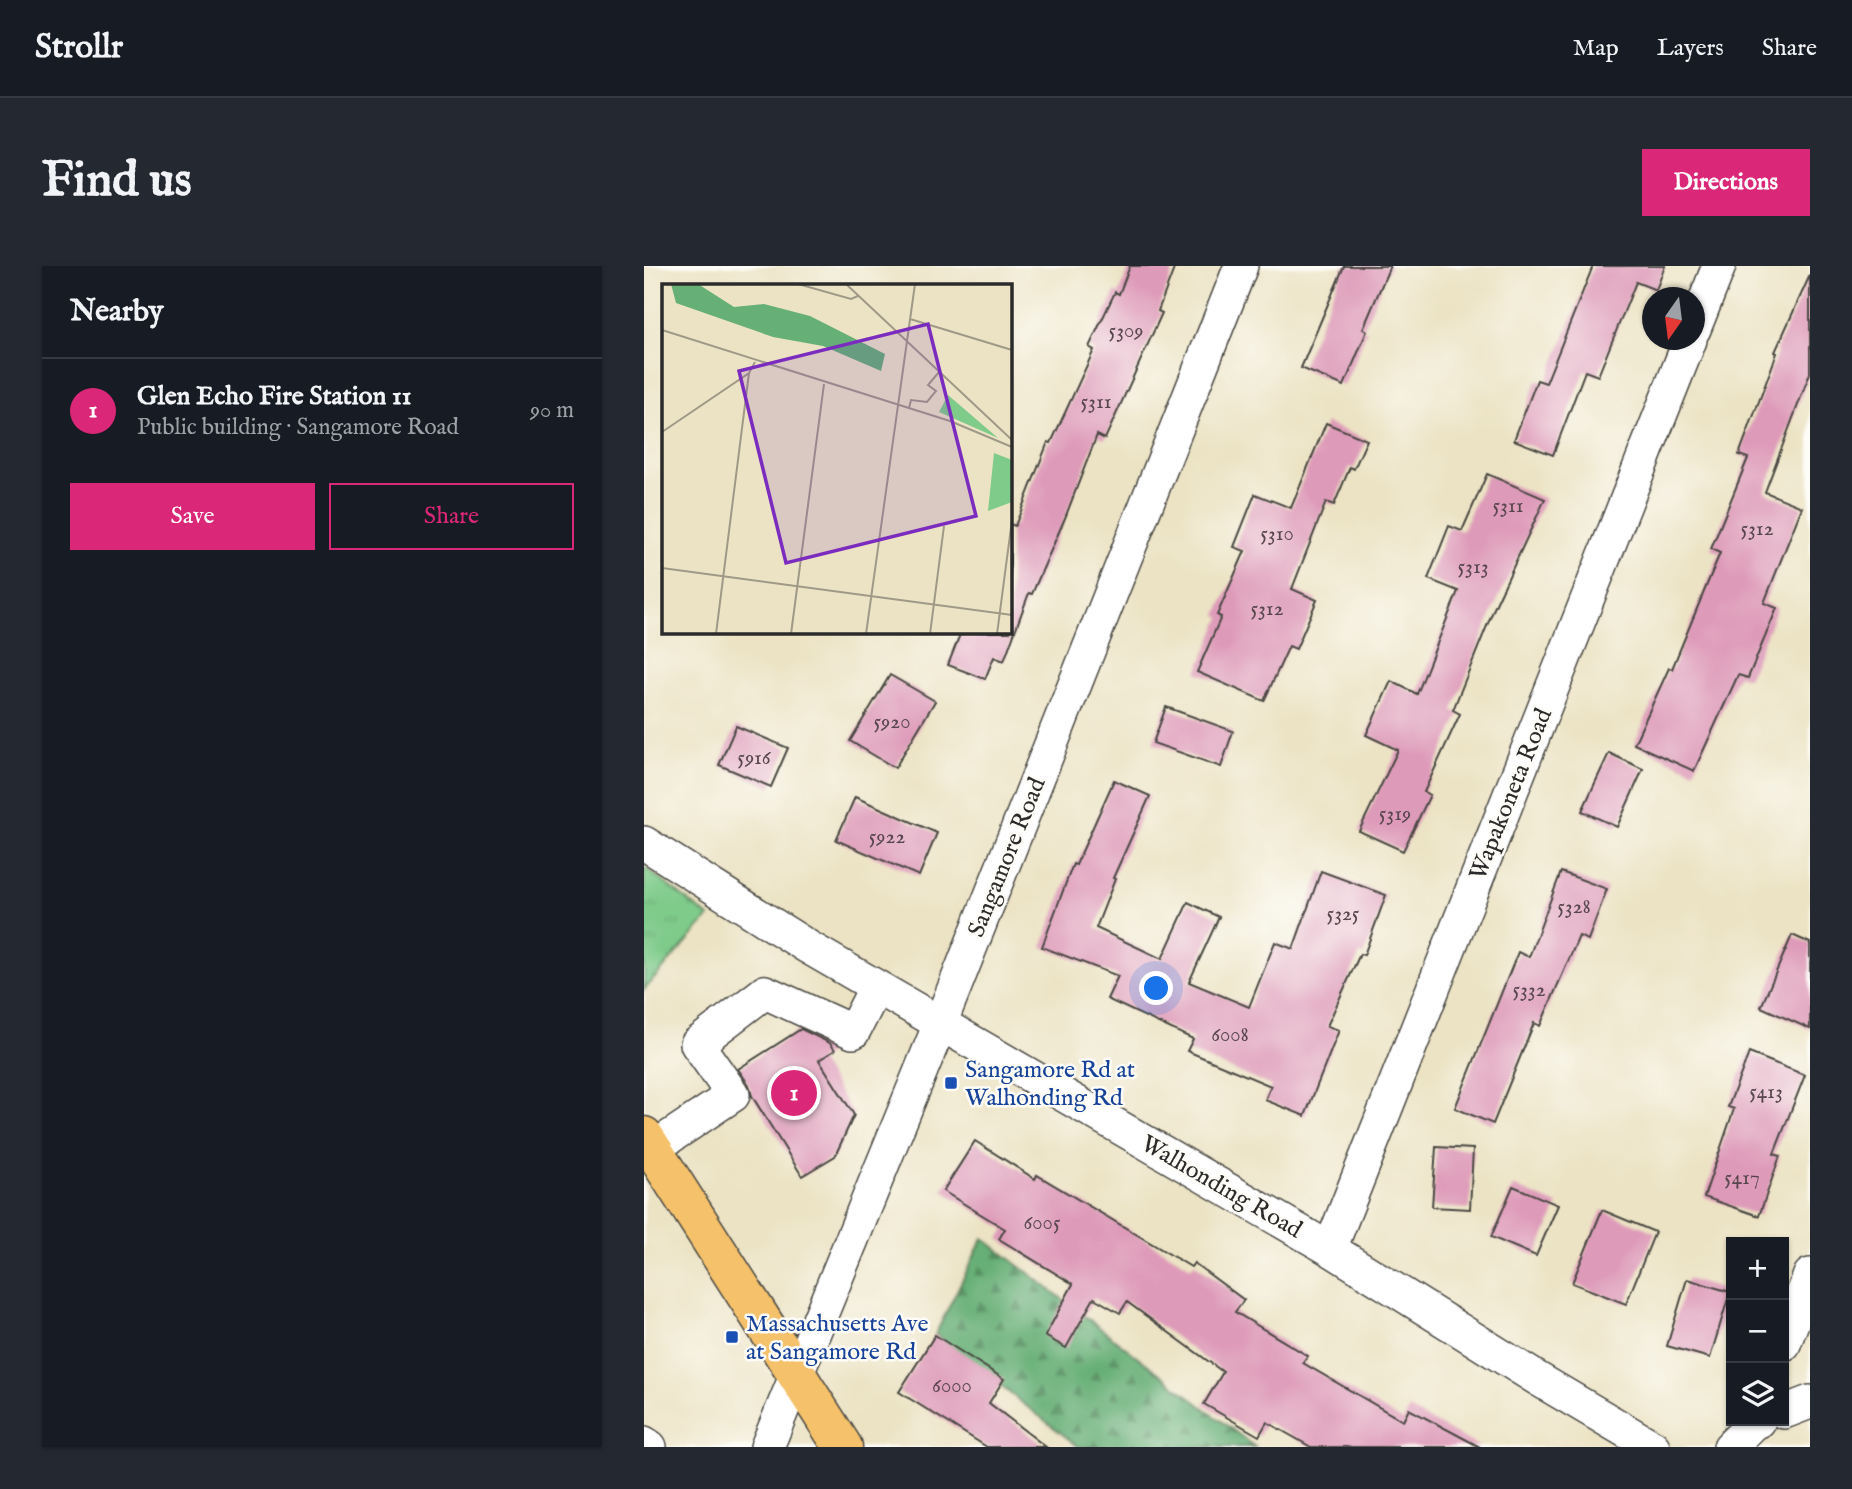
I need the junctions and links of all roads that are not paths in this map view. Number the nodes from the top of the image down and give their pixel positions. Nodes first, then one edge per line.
1 (1241, 266) edge
2 (1719, 266) edge
3 (1705, 303) edge
4 (1686, 350) edge
5 (644, 844) edge
6 (876, 987) junction
7 (940, 1024) junction
8 (648, 1142) edge
9 (1330, 1249) junction
10 (1810, 1275) edge
11 (1789, 1331) edge
12 (797, 1375) junction
13 (1810, 1402) edge
14 (1789, 1410) edge
15 (1755, 1426) edge
16 (644, 1443) edge
17 (650, 1447) edge
18 (766, 1447) edge
19 (843, 1447) edge
20 (1653, 1447) edge
21 (1730, 1447) edge

1 - 7 street, Sangamore Road
2 - 3 street
4 - 9 street, Wapakoneta Road
5 - 6 street, Walhonding Road
6 - 7 street, Walhonding Road
6 - 8 street
7 - 9 street, Walhonding Road
7 - 12 street, Sangamore Road
8 - 12 main road
9 - 20 street, Walhonding Road
10 - 11 street
12 - 18 street, Sangamore Road
12 - 19 main road
13 - 14 street
15 - 21 street
16 - 17 street

